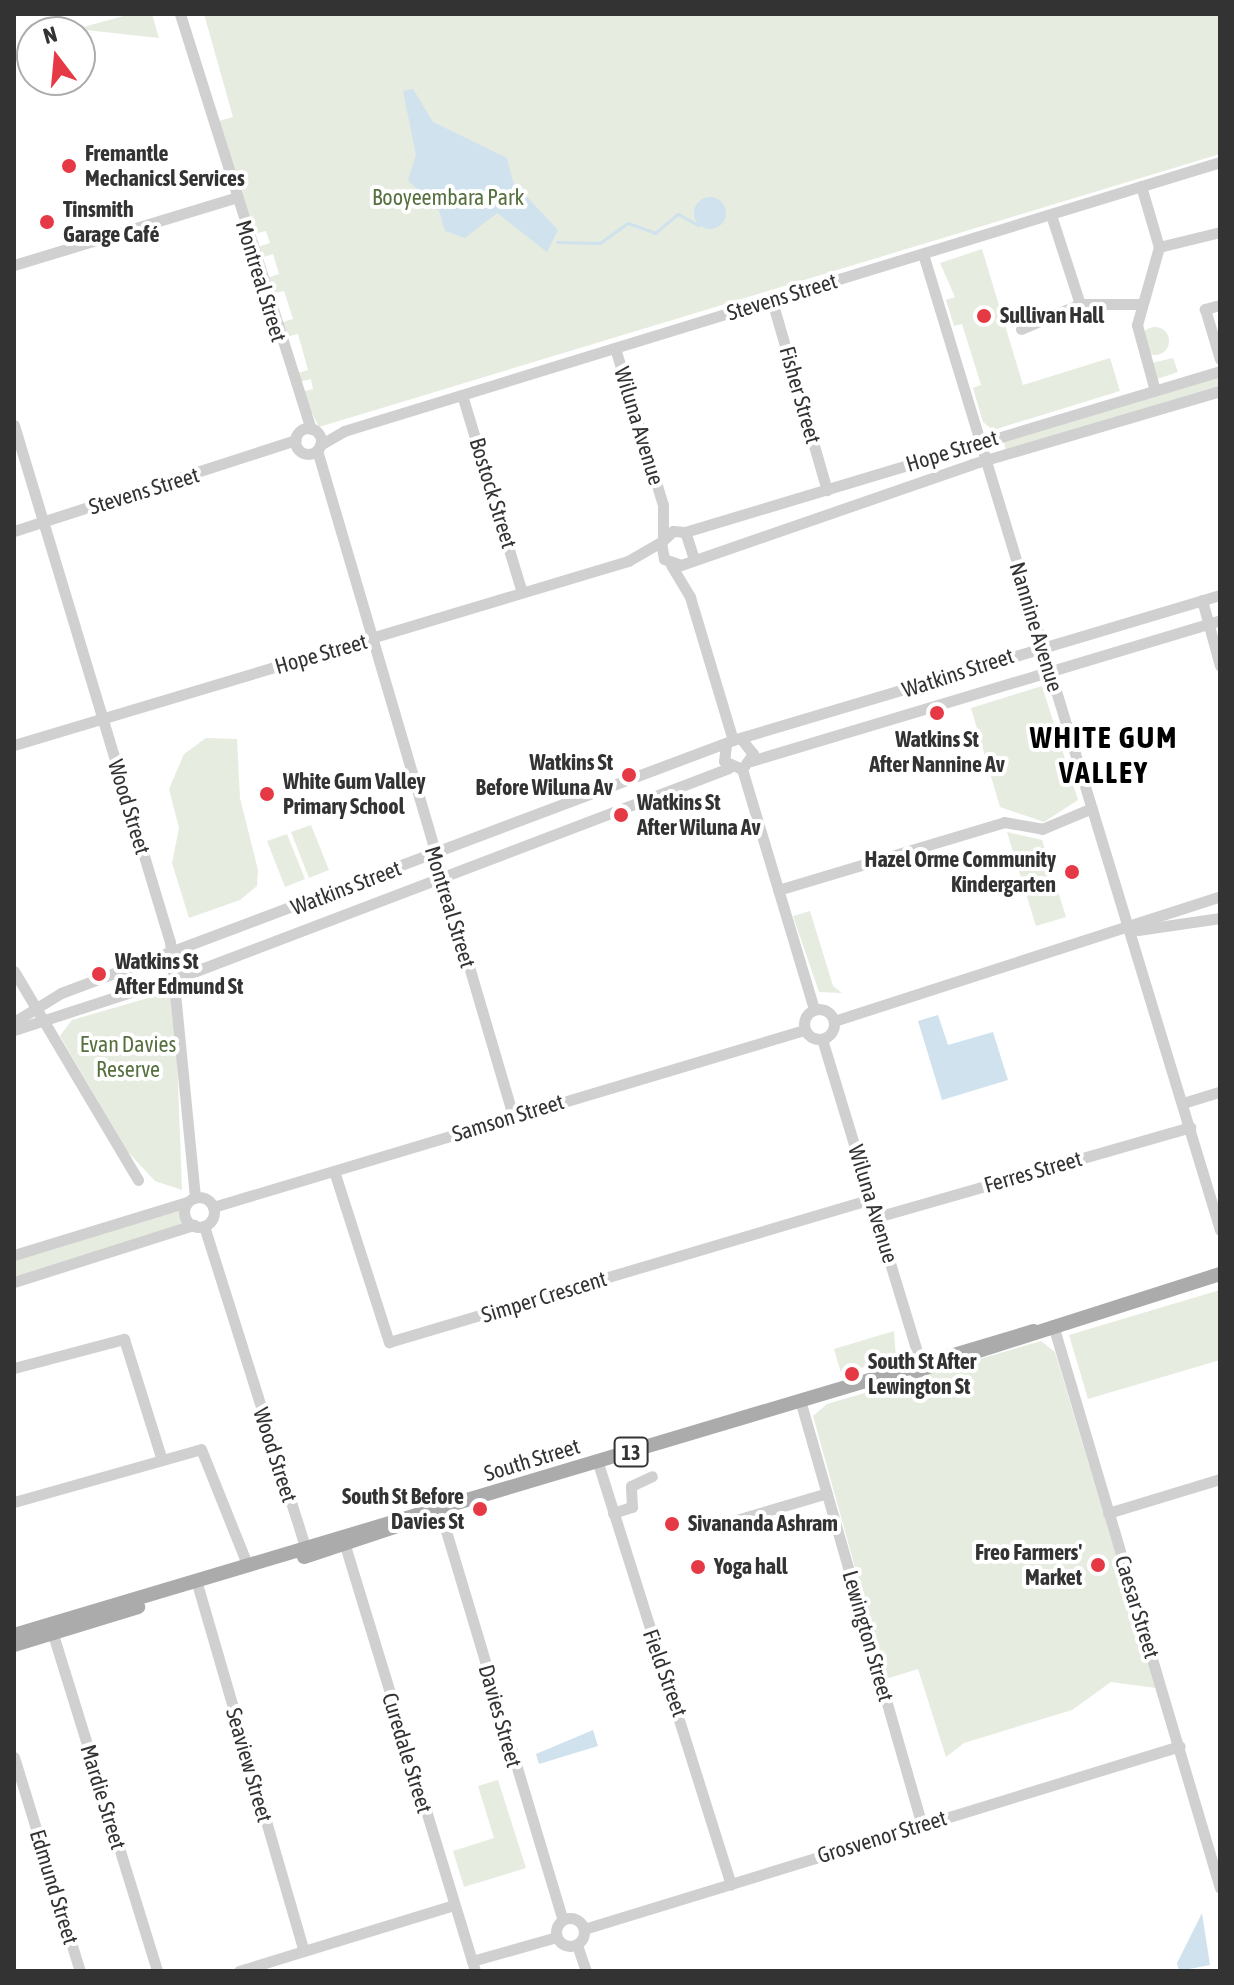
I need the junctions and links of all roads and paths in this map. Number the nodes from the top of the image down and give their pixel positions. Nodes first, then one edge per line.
1 (180, 14) edge
2 (1220, 162) edge
3 (1141, 186) junction
4 (235, 198) junction
5 (1051, 215) junction
6 (1220, 232) edge
7 (1159, 247) junction
8 (923, 254) junction
9 (14, 265) edge
10 (772, 301) junction
11 (1080, 304) junction
12 (1142, 304) junction
13 (1220, 305) edge
14 (1021, 329) dead end
15 (615, 348) junction
16 (1220, 359) edge
17 (1220, 371) edge
18 (1155, 391) junction
19 (1220, 391) edge
20 (462, 395) junction
21 (14, 425) edge
22 (308, 441) junction
23 (978, 443) junction
24 (983, 461) junction
25 (827, 490) junction
26 (663, 505) junction
27 (43, 522) junction
28 (14, 531) edge
29 (682, 531) junction
30 (662, 540) junction
31 (692, 558) junction
32 (628, 561) junction
33 (667, 562) junction
34 (522, 592) junction
35 (1220, 595) edge
36 (690, 597) junction
37 (1202, 600) junction
38 (1214, 622) edge
39 (369, 640) junction
40 (1042, 647) junction
41 (1220, 666) edge
42 (1050, 674) junction
43 (103, 719) junction
44 (734, 742) junction
45 (14, 745) edge
46 (747, 765) junction
47 (729, 768) junction
48 (1092, 808) junction
49 (434, 854) junction
50 (441, 877) junction
51 (778, 890) junction
52 (1220, 896) edge
53 (1220, 918) edge
54 (1132, 931) junction
55 (172, 954) junction
56 (14, 971) edge
57 (176, 977) junction
58 (36, 1007) junction
59 (814, 1009) junction
60 (834, 1021) junction
61 (14, 1022) edge
62 (45, 1024) junction
63 (14, 1030) edge
64 (804, 1030) junction
65 (822, 1039) junction
66 (1220, 1092) edge
67 (1183, 1103) junction
68 (513, 1116) junction
69 (1190, 1127) junction
70 (334, 1171) junction
71 (138, 1180) dead end
72 (871, 1199) junction
73 (191, 1200) junction
74 (213, 1207) junction
75 (877, 1217) junction
76 (199, 1226) junction
77 (1220, 1230) edge
78 (14, 1255) edge
79 (1220, 1274) edge
80 (14, 1282) edge
81 (1053, 1325) junction
82 (921, 1365) junction
83 (14, 1368) edge
84 (800, 1400) junction
85 (161, 1457) junction
86 (598, 1463) junction
87 (652, 1476) dead end
88 (1220, 1479) edge
89 (827, 1493) junction
90 (14, 1502) edge
91 (440, 1511) junction
92 (613, 1513) junction
93 (1108, 1513) junction
94 (726, 1523) dead end
95 (343, 1540) junction
96 (305, 1547) junction
97 (247, 1564) junction
98 (197, 1584) junction
99 (51, 1629) junction
100 (14, 1635) edge
101 (14, 1645) edge
102 (1180, 1746) junction
103 (14, 1757) edge
104 (922, 1825) junction
105 (731, 1884) junction
106 (1220, 1888) edge
107 (453, 1905) junction
108 (563, 1920) junction
109 (584, 1929) junction
110 (557, 1937) junction
111 (577, 1945) junction
112 (304, 1951) junction
113 (287, 1956) junction
114 (473, 1966) edge
115 (80, 1971) edge
116 (157, 1971) edge
117 (239, 1971) edge
118 (292, 1971) edge
119 (586, 1971) edge

1 - 4 street, Montreal Street
2 - 3 street, Stevens Street
3 - 5 street, Stevens Street
3 - 7 street
4 - 9 street
4 - 22 street, Montreal Street
5 - 8 street, Stevens Street
5 - 11 street
6 - 7 street
7 - 12 street
8 - 10 street, Stevens Street
8 - 23 street, Nannine Avenue
10 - 15 street, Stevens Street
10 - 25 street, Fisher Street
11 - 12 street
11 - 14 street
12 - 18 street
13 - 16 street
15 - 20 street, Stevens Street
15 - 26 street, Wiluna Avenue
17 - 18 street, Hope Street
18 - 23 street, Hope Street
19 - 24 street, Hope Street
20 - 22 street, Stevens Street
20 - 34 street, Bostock Street
21 - 27 street, Wood Street
22 - 27 street, Stevens Street
22 - 39 street, Montreal Street
23 - 24 street, Nannine Avenue
23 - 25 street, Hope Street
24 - 31 street, Hope Street
24 - 40 street, Nannine Avenue
25 - 29 street, Hope Street
26 - 29 street, Wiluna Avenue
26 - 30 street, Wiluna Avenue
27 - 28 street, Stevens Street
27 - 43 street, Wood Street
29 - 30 street, Hope Street
29 - 31 street, Wiluna Avenue
30 - 32 street, Hope Street
30 - 33 street, Wiluna Avenue
31 - 33 street, Hope Street
31 - 36 street
32 - 33 street, Hope Street
32 - 34 street, Hope Street
33 - 36 street
34 - 39 street, Hope Street
35 - 37 street, Watkins Street
36 - 44 street
37 - 38 street
37 - 40 street, Watkins Street
38 - 41 street
38 - 42 street, Watkins Street
39 - 43 street, Hope Street
39 - 49 street, Montreal Street
40 - 42 street, Nannine Avenue
40 - 44 street, Watkins Street
42 - 46 street, Watkins Street
42 - 48 street, Nannine Avenue
43 - 45 street, Hope Street
43 - 55 street, Wood Street
44 - 46 street
44 - 47 street
44 - 49 street, Watkins Street
46 - 47 street
46 - 51 street
47 - 50 street, Watkins Street
48 - 51 street
48 - 54 street, Nannine Avenue
49 - 50 street, Montreal Street
49 - 55 street, Watkins Street
50 - 57 street, Watkins Street
50 - 68 street, Montreal Street
51 - 59 street
52 - 54 street
53 - 54 street
54 - 60 street
54 - 67 street, Nannine Avenue
55 - 57 street, Wood Street
55 - 58 street, Watkins Street
56 - 58 street
57 - 62 street, Watkins Street
57 - 73 street, Wood Street
58 - 61 street, Watkins Street
58 - 62 street
59 - 60 street
59 - 64 street
60 - 65 street
62 - 63 street, Watkins Street
62 - 71 street
64 - 65 street
64 - 68 street, Samson Street
65 - 72 street, Wiluna Avenue
66 - 67 street
67 - 69 street, Nannine Avenue
68 - 70 street, Samson Street
69 - 75 street, Ferres Street
69 - 77 street, Nannine Avenue
70 - 72 street, Simper Crescent
70 - 74 street, Samson Street
72 - 75 street, Wiluna Avenue
73 - 74 street
73 - 76 street, Wood Street
73 - 78 street
74 - 76 street
75 - 82 street, Wiluna Avenue
76 - 80 street
76 - 96 street, Wood Street
79 - 81 main road, South Street / 13
81 - 82 main road, South Street / 13
81 - 93 street, Caesar Street
82 - 84 main road, South Street / 13
83 - 85 street
84 - 86 main road, South Street / 13
84 - 89 street, Lewington Street
85 - 90 street
85 - 97 street
86 - 91 main road, South Street / 13
86 - 92 street, Field Street
87 - 92 street
88 - 93 street
89 - 94 street
89 - 104 street, Lewington Street
91 - 95 main road, South Street / 13
91 - 108 street, Davies Street
92 - 105 street, Field Street
93 - 102 street, Caesar Street
95 - 96 main road, South Street / 13
95 - 98 main road, South Street / 13
95 - 107 street, Curedale Street
96 - 97 main road, South Street / 13
97 - 98 main road, South Street / 13
98 - 99 main road, South Street / 13
98 - 112 street, Seaview Street
99 - 100 main road, South Street / 13
99 - 101 main road, South Street / 13
99 - 116 street, Mardie Street
102 - 104 street, Grosvenor Street
102 - 106 street, Caesar Street
103 - 115 street, Edmund Street
104 - 105 street, Grosvenor Street
105 - 109 street, Grosvenor Street
107 - 112 street
107 - 114 street, Curedale Street
108 - 109 street
108 - 110 street
109 - 111 street
110 - 111 street
110 - 114 street
111 - 119 street
112 - 113 street
113 - 117 street
113 - 118 street

